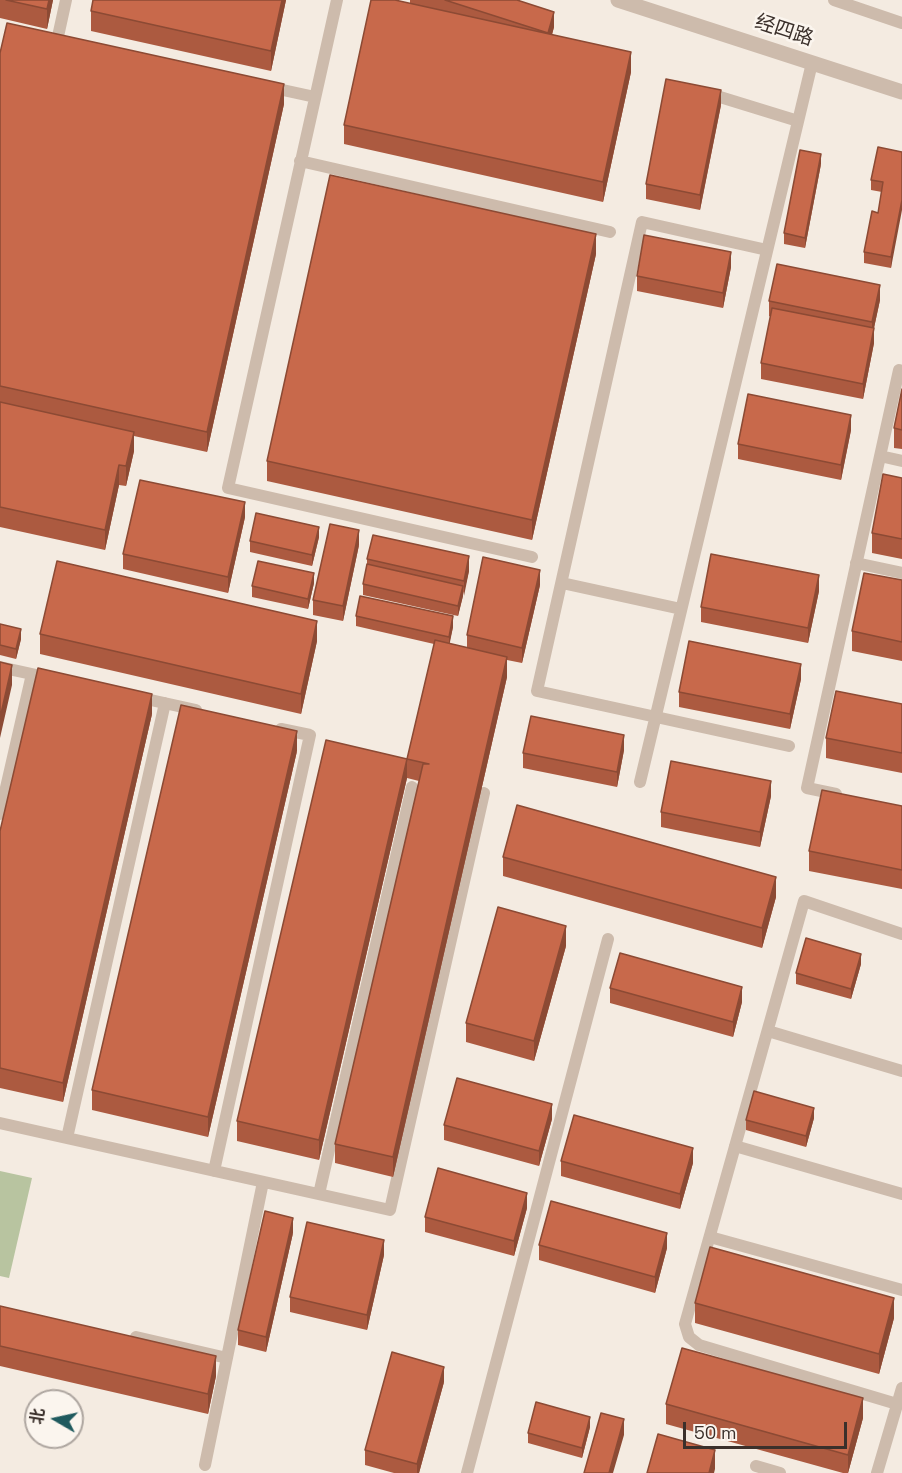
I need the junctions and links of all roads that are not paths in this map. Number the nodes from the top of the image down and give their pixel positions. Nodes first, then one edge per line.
1 (66, 0) edge
2 (336, 0) edge
3 (618, 0) edge
4 (834, 0) edge
5 (902, 23) edge
6 (80, 46) edge
7 (812, 63) junction
8 (256, 84) edge
9 (693, 88) edge
10 (902, 92) edge
11 (315, 97) junction
12 (798, 121) junction
13 (300, 161) junction
14 (610, 232) dead end
15 (767, 250) junction
16 (902, 371) edge
17 (880, 456) junction
18 (902, 460) edge
19 (532, 557) dead end
20 (856, 563) junction
21 (902, 573) edge
22 (562, 583) junction
23 (681, 609) junction
24 (0, 667) edge
25 (32, 674) junction
26 (65, 682) edge
27 (121, 694) edge
28 (165, 703) junction
29 (210, 713) edge
30 (655, 717) junction
31 (265, 725) edge
32 (789, 746) dead end
33 (639, 782) dead end
34 (412, 787) dead end
35 (484, 793) dead end
36 (849, 797) edge
37 (0, 814) edge
38 (902, 934) edge
39 (608, 939) dead end
40 (768, 1031) junction
41 (902, 1071) edge
42 (0, 1123) edge
43 (67, 1138) junction
44 (735, 1146) junction
45 (214, 1171) junction
46 (263, 1182) junction
47 (319, 1194) junction
48 (902, 1194) edge
49 (710, 1237) junction
50 (902, 1290) edge
51 (125, 1335) edge
52 (227, 1358) junction
53 (902, 1388) edge
54 (897, 1404) junction
55 (898, 1420) edge
56 (205, 1465) dead end
57 (756, 1466) dead end
58 (467, 1473) edge
59 (780, 1473) edge
60 (877, 1473) edge

1 - 6 lane
2 - 11 lane
3 - 7 street, 经四路
4 - 5 lane
7 - 10 street, 经四路
7 - 12 lane
8 - 11 lane
9 - 12 lane
11 - 13 lane
12 - 15 lane
13 - 14 lane
13 - 19 lane
15 - 22 lane
15 - 23 lane
16 - 17 lane
17 - 18 lane
17 - 20 lane
20 - 21 lane
20 - 36 lane
22 - 23 lane
22 - 30 lane
23 - 30 lane
24 - 25 lane
25 - 26 lane
25 - 37 lane
27 - 28 lane
28 - 29 lane
28 - 43 lane
30 - 32 lane
30 - 33 lane
31 - 45 lane
34 - 47 lane
35 - 47 lane
38 - 40 lane
39 - 58 lane
40 - 41 lane
40 - 44 lane
42 - 43 lane
43 - 45 lane
44 - 48 lane
44 - 49 lane
45 - 46 lane
46 - 47 lane
46 - 52 lane
49 - 50 lane
49 - 54 lane
51 - 52 lane
52 - 56 lane
53 - 54 lane
54 - 55 lane
55 - 60 lane
57 - 59 lane

